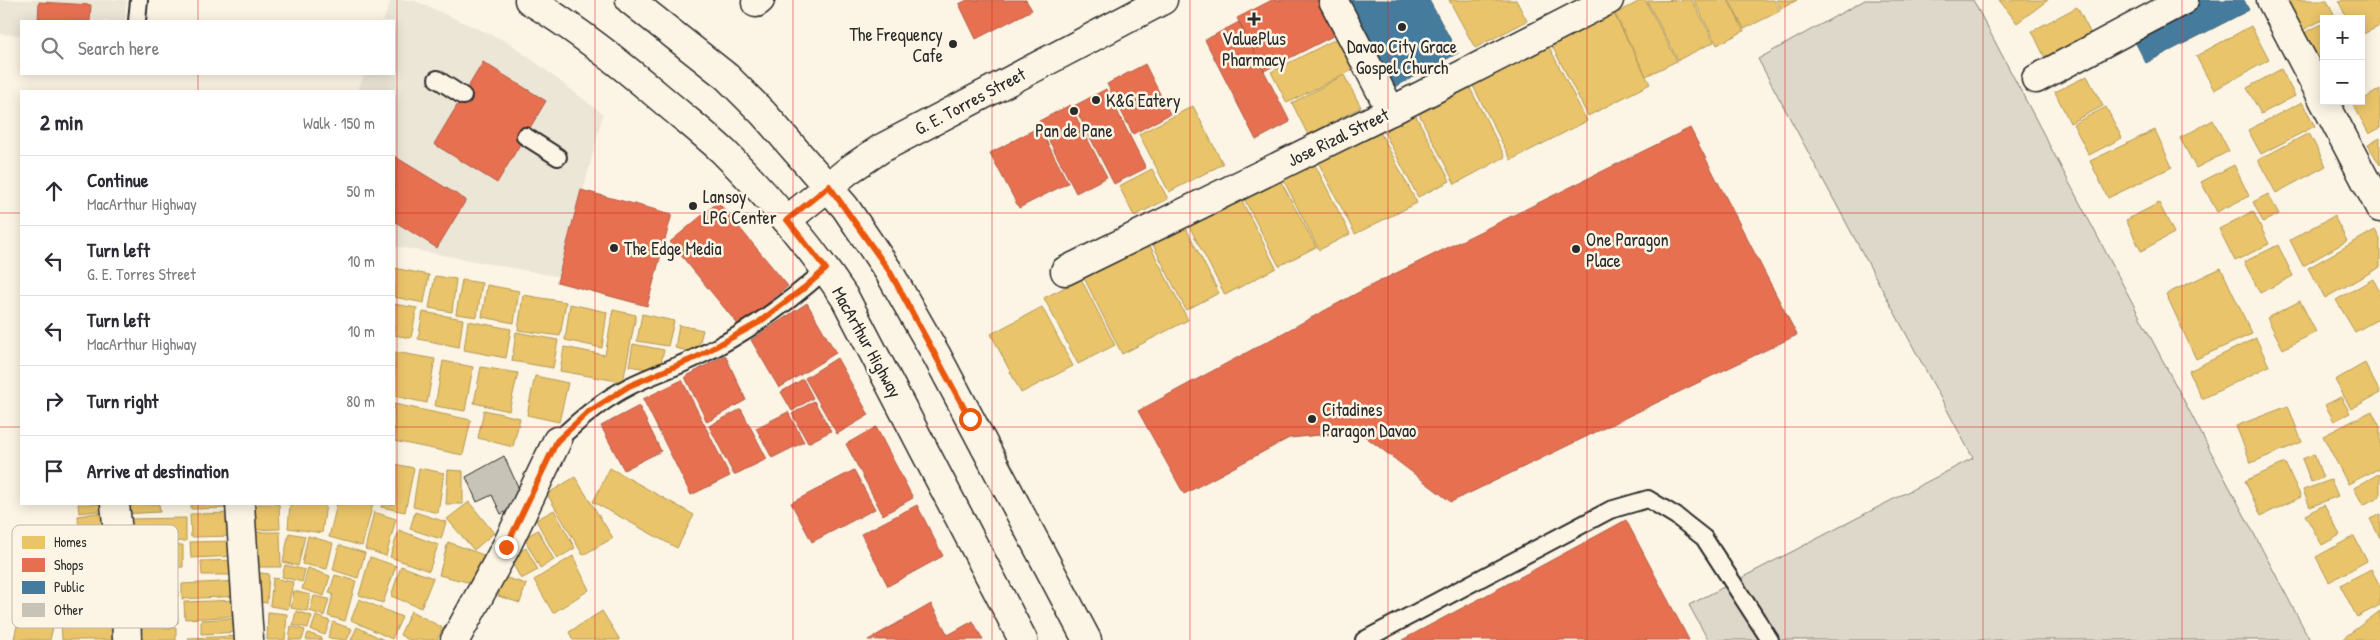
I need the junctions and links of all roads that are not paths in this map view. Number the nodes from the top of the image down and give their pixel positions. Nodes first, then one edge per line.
1 (140, 0) edge
2 (529, 0) edge
3 (630, 0) edge
4 (1163, 0) edge
5 (1333, 0) edge
6 (1609, 0) edge
7 (2184, 0) edge
8 (2271, 0) edge
9 (137, 20) edge
10 (437, 79) dead end
11 (2036, 79) dead end
12 (2320, 93) edge
13 (464, 96) dead end
14 (2326, 105) edge
15 (1392, 110) junction
16 (525, 136) dead end
17 (558, 157) dead end
18 (829, 186) junction
19 (2379, 205) edge
20 (787, 220) junction
21 (826, 269) junction
22 (1065, 271) dead end
23 (557, 441) joint
24 (115, 505) edge
25 (240, 505) edge
26 (117, 525) edge
27 (249, 640) edge
28 (455, 640) edge
29 (1023, 640) edge
30 (1087, 640) edge
31 (1364, 640) edge
32 (1770, 640) edge

1 - 9 lane
2 - 20 main road, MacArthur Highway
3 - 18 main road
4 - 18 main road, G. E. Torres Street
5 - 15 main road
6 - 15 main road, Jose Rizal Street
7 - 11 main road
8 - 12 main road
10 - 13 lane
14 - 19 main road
15 - 22 main road, Jose Rizal Street
16 - 17 lane
18 - 20 main road, G. E. Torres Street
18 - 30 main road
20 - 21 main road, MacArthur Highway
21 - 23 lane
21 - 29 main road, MacArthur Highway
23 - 28 main road
24 - 26 main road
25 - 27 main road
31 - 32 lane

